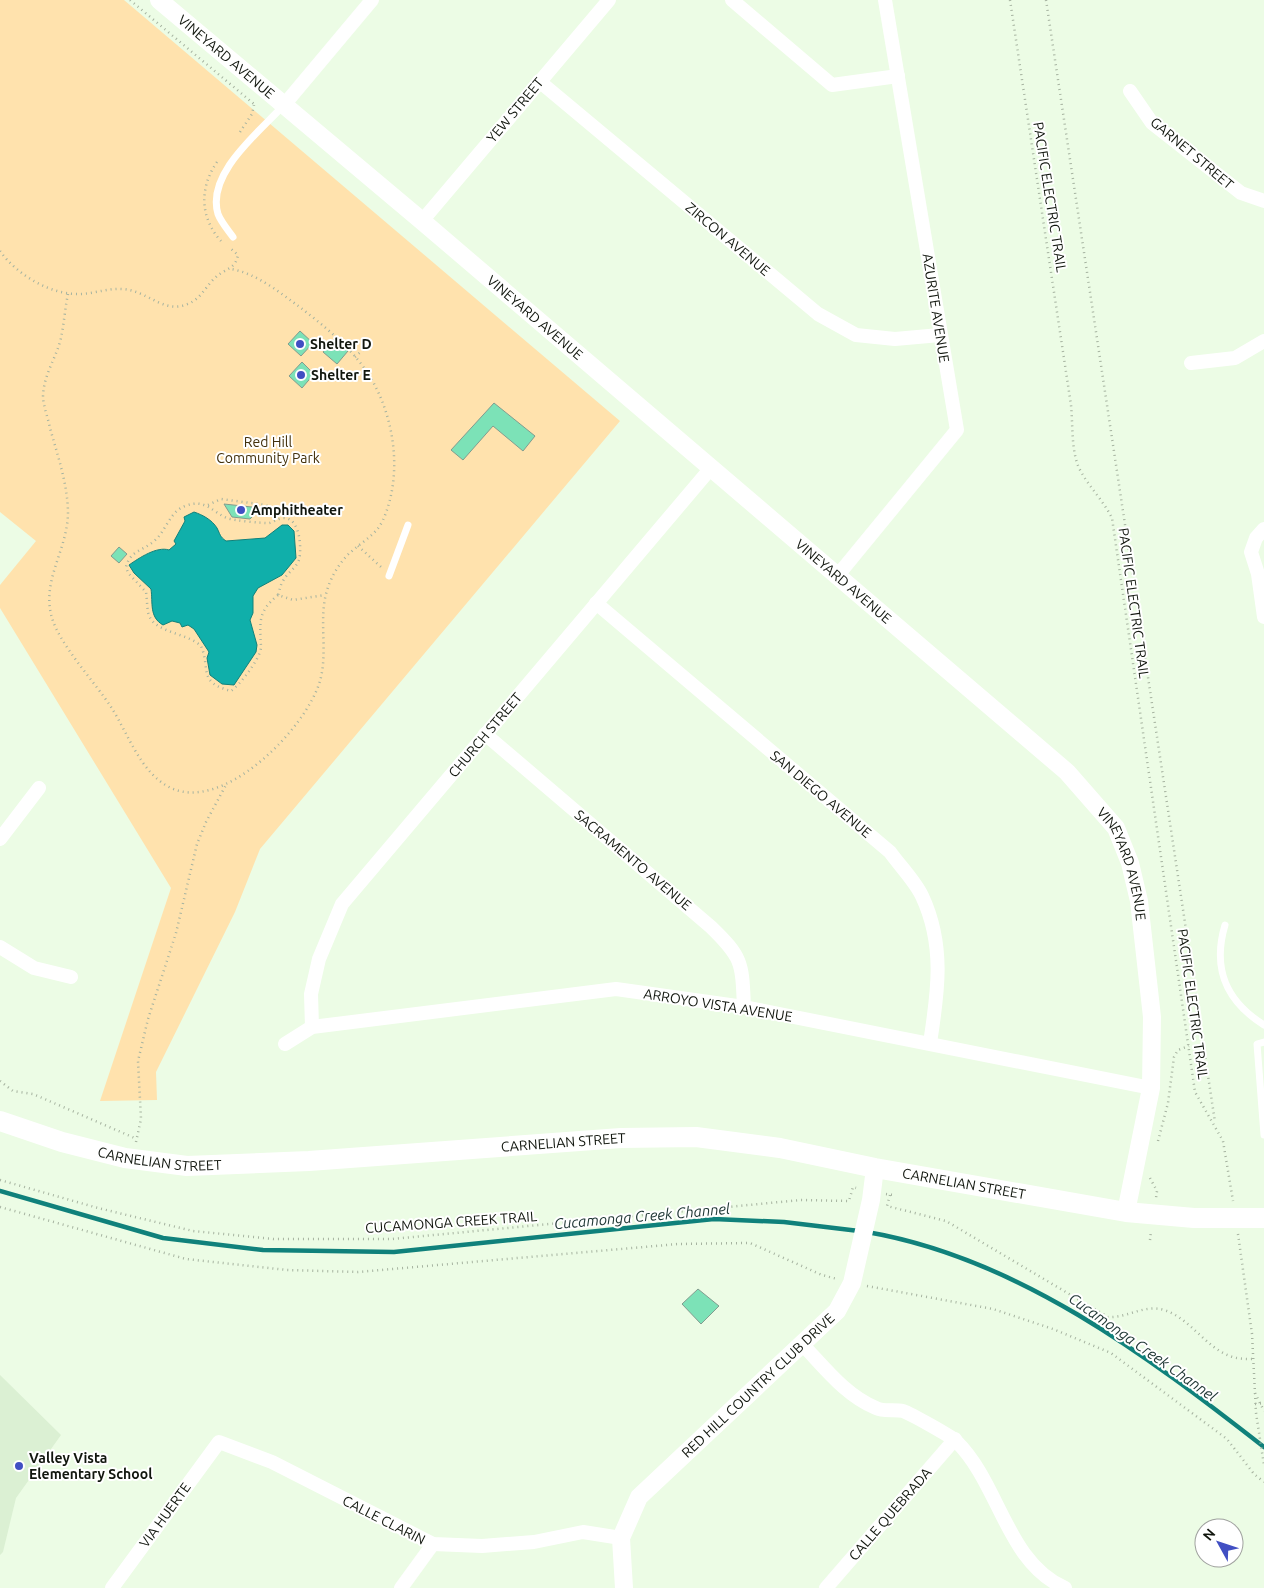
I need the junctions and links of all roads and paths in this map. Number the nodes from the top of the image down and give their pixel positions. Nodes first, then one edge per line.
1 (130, 0) edge
2 (159, 0) edge
3 (372, 0) edge
4 (609, 0) edge
5 (732, 0) edge
6 (885, 0) edge
7 (1010, 0) edge
8 (1046, 0) edge
9 (898, 76) junction
10 (539, 81) junction
11 (266, 90) junction
12 (1130, 91) dead end
13 (254, 105) junction
14 (284, 105) junction
15 (237, 138) dead end
16 (222, 156) dead end
17 (1264, 201) edge
18 (422, 221) junction
19 (233, 237) dead end
20 (0, 251) edge
21 (232, 269) junction
22 (68, 294) junction
23 (940, 335) junction
24 (372, 342) dead end
25 (1264, 342) edge
26 (355, 357) junction
27 (1191, 363) dead end
28 (710, 468) junction
29 (208, 505) junction
30 (282, 518) junction
31 (408, 525) dead end
32 (1264, 529) edge
33 (358, 546) junction
34 (838, 575) junction
35 (390, 576) joint
36 (278, 595) junction
37 (325, 596) junction
38 (596, 603) junction
39 (1264, 617) edge
40 (485, 734) junction
41 (228, 782) junction
42 (39, 788) dead end
43 (0, 839) edge
44 (1225, 925) dead end
45 (0, 947) edge
46 (71, 977) dead end
47 (744, 1007) junction
48 (1264, 1025) edge
49 (312, 1027) junction
50 (1264, 1042) edge
51 (930, 1043) junction
52 (285, 1044) dead end
53 (1190, 1046) junction
54 (0, 1081) edge
55 (1151, 1088) junction
56 (0, 1121) edge
57 (1215, 1124) junction
58 (1264, 1135) edge
59 (137, 1139) junction
60 (1156, 1149) dead end
61 (134, 1159) junction
62 (875, 1168) junction
63 (1229, 1170) dead end
64 (1149, 1177) dead end
65 (0, 1180) edge
66 (1157, 1191) dead end
67 (890, 1195) dead end
68 (849, 1201) dead end
69 (0, 1208) edge
70 (1126, 1212) junction
71 (1264, 1218) edge
72 (1242, 1260) dead end
73 (852, 1283) junction
74 (802, 1344) junction
75 (1253, 1359) junction
76 (1254, 1391) junction
77 (1262, 1403) edge
78 (1255, 1404) junction
79 (1264, 1411) edge
80 (955, 1439) junction
81 (218, 1442) joint
82 (1264, 1465) edge
83 (1264, 1482) edge
84 (621, 1538) junction
85 (433, 1544) junction
86 (1062, 1587) edge
87 (112, 1588) edge
88 (400, 1588) edge
89 (624, 1588) edge
90 (826, 1588) edge

1 - 13 path
2 - 11 street, VINEYARD AVENUE
3 - 14 street
4 - 10 street, YEW STREET
5 - 9 street
6 - 9 street, AZURITE AVENUE
7 - 53 path, PACIFIC ELECTRIC TRAIL
8 - 57 path, PACIFIC ELECTRIC TRAIL
9 - 23 street, AZURITE AVENUE
10 - 18 street, YEW STREET
10 - 23 street, ZIRCON AVENUE
11 - 13 path
11 - 14 street, VINEYARD AVENUE
12 - 17 street, GARNET STREET
13 - 15 path
14 - 18 street, VINEYARD AVENUE
14 - 19 lane
16 - 21 path
18 - 28 street, VINEYARD AVENUE
20 - 22 path
21 - 22 path
21 - 26 path
22 - 41 path
23 - 34 street, AZURITE AVENUE
24 - 26 path
25 - 27 street
26 - 33 path
28 - 34 street, VINEYARD AVENUE
28 - 38 street, CHURCH STREET
29 - 30 path
29 - 30 path
29 - 36 path
30 - 36 path
31 - 35 lane
32 - 39 street
33 - 35 path
33 - 37 path
34 - 55 street, VINEYARD AVENUE
36 - 37 path
37 - 41 path
38 - 40 street, CHURCH STREET
38 - 51 street, SAN DIEGO AVENUE
40 - 47 street, SACRAMENTO AVENUE
40 - 49 street, CHURCH STREET
41 - 59 path
42 - 43 street
44 - 48 lane
45 - 46 street
47 - 49 street, ARROYO VISTA AVENUE
47 - 51 street, ARROYO VISTA AVENUE
49 - 52 street, ARROYO VISTA AVENUE
50 - 58 lane
51 - 55 street, ARROYO VISTA AVENUE
53 - 57 path, PACIFIC ELECTRIC TRAIL
53 - 60 path
54 - 59 path
55 - 70 street, VINEYARD AVENUE
56 - 61 main road, CARNELIAN STREET
57 - 63 path, PACIFIC ELECTRIC TRAIL
59 - 61 path
61 - 62 main road, CARNELIAN STREET
62 - 70 main road, CARNELIAN STREET
62 - 73 street, RED HILL COUNTRY CLUB DRIVE
64 - 66 path
65 - 68 path, CUCAMONGA CREEK TRAIL
67 - 75 path
69 - 73 path
70 - 71 main road
72 - 75 path
73 - 74 street, RED HILL COUNTRY CLUB DRIVE
73 - 83 path
74 - 80 street
74 - 84 street, RED HILL COUNTRY CLUB DRIVE
75 - 76 path
76 - 77 path
76 - 78 path
77 - 78 path
77 - 79 path
78 - 82 path
80 - 86 street
80 - 90 street, CALLE QUEBRADA
81 - 85 street, CALLE CLARIN
81 - 87 street, VIA HUERTE
84 - 85 street, CALLE CLARIN
84 - 89 street, RED HILL COUNTRY CLUB DRIVE
85 - 88 street

